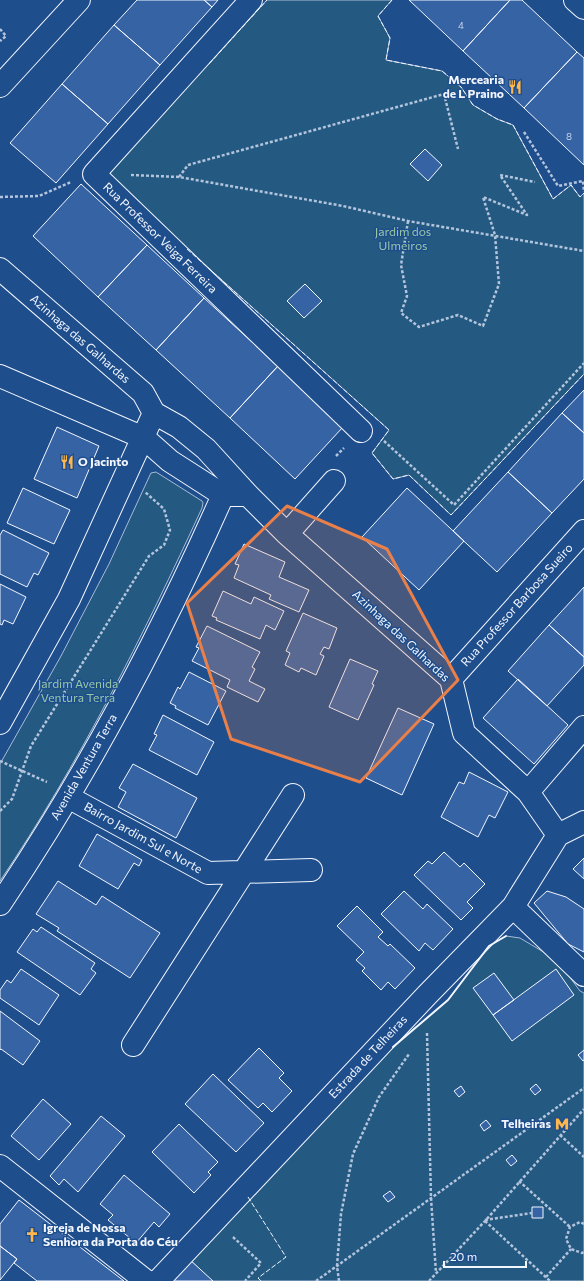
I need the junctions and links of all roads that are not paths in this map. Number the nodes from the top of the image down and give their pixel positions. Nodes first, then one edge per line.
1 (79, 0) edge
2 (251, 0) edge
3 (575, 0) edge
4 (584, 8) edge
5 (0, 86) edge
6 (0, 270) edge
7 (0, 376) edge
8 (154, 413) junction
9 (361, 431) dead end
10 (144, 438) junction
11 (334, 481) dead end
12 (223, 495) junction
13 (248, 496) junction
14 (584, 531) edge
15 (287, 534) junction
16 (451, 679) junction
17 (0, 723) edge
18 (584, 727) edge
19 (528, 792) junction
20 (293, 795) dead end
21 (68, 797) junction
22 (584, 822) edge
23 (558, 835) junction
24 (310, 870) dead end
25 (242, 873) junction
26 (0, 904) edge
27 (513, 907) junction
28 (584, 974) edge
29 (133, 1045) dead end
30 (0, 1166) edge
31 (146, 1281) edge
32 (158, 1281) edge

1 - 5 street
2 - 9 street, Rua Professor Veiga Ferreira
3 - 4 street
6 - 8 street, Azinhaga das Galhardas
7 - 10 street
8 - 10 street
8 - 13 street, Azinhaga das Galhardas
10 - 12 street
10 - 17 street
11 - 15 street
12 - 13 street
12 - 21 street, Avenida Ventura Terra
13 - 15 street, Azinhaga das Galhardas
14 - 16 street, Rua Professor Barbosa Sueiro
15 - 16 street, Azinhaga das Galhardas
16 - 19 street, Azinhaga das Galhardas
18 - 19 street
19 - 23 street, Azinhaga das Galhardas
20 - 25 street
21 - 25 street, Bairro Jardim Sul e Norte
21 - 26 street, Avenida Ventura Terra
22 - 23 street
23 - 27 street, Estrada de Telheiras
24 - 25 street, Bairro Jardim Sul e Norte
25 - 29 street
27 - 28 street
27 - 32 street, Estrada de Telheiras
30 - 31 street

